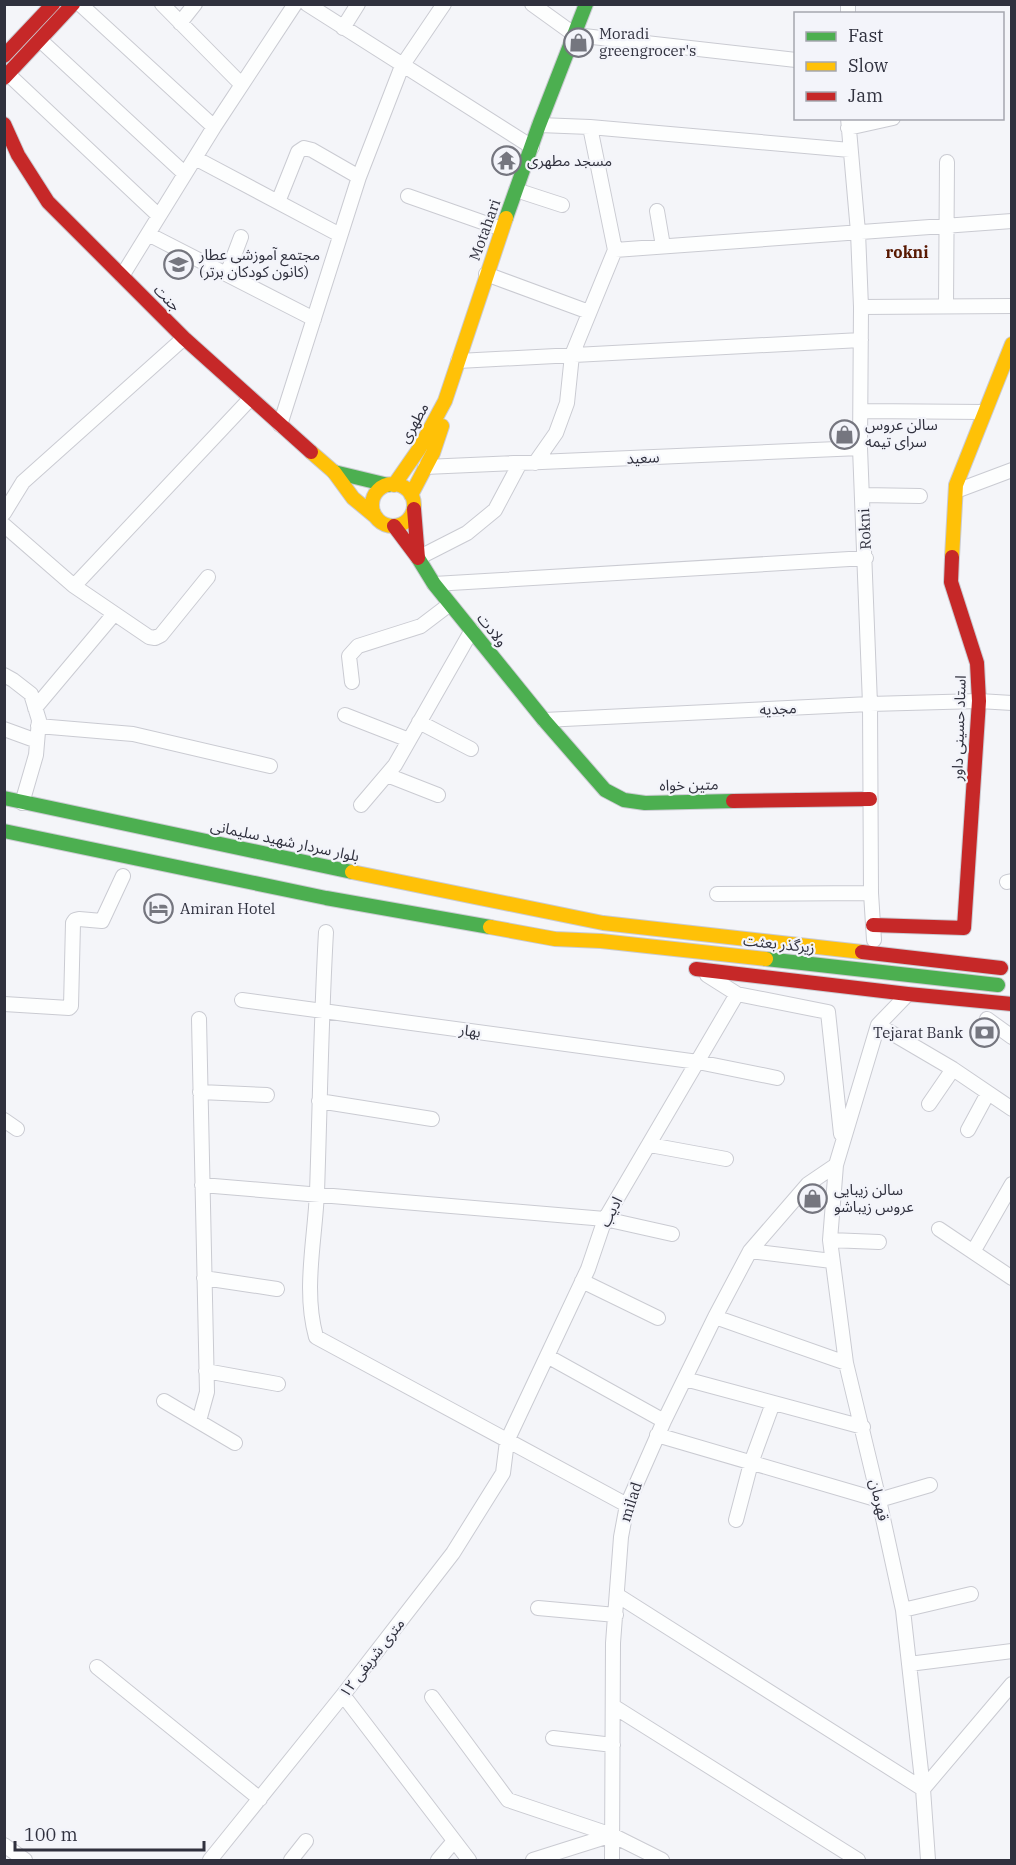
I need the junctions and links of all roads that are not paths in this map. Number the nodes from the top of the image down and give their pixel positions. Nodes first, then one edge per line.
1 (53, 4) edge
2 (73, 4) edge
3 (80, 4) edge
4 (162, 4) edge
5 (195, 4) edge
6 (295, 4) edge
7 (307, 4) edge
8 (358, 4) edge
9 (444, 4) edge
10 (532, 4) edge
11 (586, 4) edge
12 (180, 23) junction
13 (344, 28) junction
14 (575, 35) junction
15 (40, 40) junction
16 (4, 56) edge
17 (794, 60) edge
18 (402, 66) junction
19 (6, 76) edge
20 (242, 84) junction
21 (875, 120) edge
22 (848, 123) edge
23 (4, 124) edge
24 (539, 125) junction
25 (214, 127) junction
26 (590, 127) junction
27 (532, 147) junction
28 (850, 150) junction
29 (195, 158) junction
30 (947, 162) dead end
31 (185, 174) junction
32 (359, 177) junction
33 (516, 190) junction
34 (408, 196) dead end
35 (278, 202) junction
36 (562, 205) dead end
37 (657, 211) dead end
38 (159, 216) junction
39 (1011, 221) edge
40 (947, 225) junction
41 (502, 229) junction
42 (858, 232) junction
43 (148, 234) junction
44 (340, 236) junction
45 (241, 237) dead end
46 (663, 246) junction
47 (615, 250) junction
48 (486, 273) junction
49 (227, 274) junction
50 (122, 276) junction
51 (946, 306) junction
52 (1011, 306) edge
53 (861, 307) junction
54 (589, 312) junction
55 (314, 319) junction
56 (184, 338) junction
57 (861, 340) junction
58 (1011, 344) edge
59 (572, 355) junction
60 (458, 362) junction
61 (250, 399) junction
62 (445, 401) junction
63 (862, 411) junction
64 (984, 412) junction
65 (280, 425) junction
66 (860, 448) junction
67 (528, 463) junction
68 (425, 467) junction
69 (1011, 470) edge
70 (334, 472) junction
71 (391, 485) junction
72 (956, 490) junction
73 (863, 495) junction
74 (920, 496) dead end
75 (413, 502) junction
76 (4, 513) edge
77 (376, 517) junction
78 (4, 525) edge
79 (394, 526) junction
80 (418, 558) junction
81 (866, 558) junction
82 (208, 577) dead end
83 (434, 584) junction
84 (74, 586) junction
85 (450, 604) junction
86 (114, 614) junction
87 (472, 630) junction
88 (4, 675) edge
89 (352, 682) dead end
90 (979, 701) junction
91 (1011, 703) edge
92 (870, 704) junction
93 (35, 708) junction
94 (345, 716) dead end
95 (544, 720) junction
96 (420, 722) junction
97 (38, 726) junction
98 (4, 729) edge
99 (409, 740) junction
100 (37, 741) junction
101 (471, 749) dead end
102 (270, 766) dead end
103 (387, 775) junction
104 (438, 795) dead end
105 (4, 798) edge
106 (870, 799) junction
107 (22, 802) junction
108 (361, 805) dead end
109 (4, 831) edge
110 (218, 860) junction
111 (123, 876) dead end
112 (871, 893) junction
113 (717, 894) dead end
114 (600, 908) dead end
115 (560, 913) junction
116 (873, 925) junction
117 (326, 932) dead end
118 (806, 932) dead end
119 (555, 939) junction
120 (874, 940) junction
121 (897, 942) dead end
122 (599, 955) dead end
123 (692, 968) joint
124 (1001, 968) dead end
125 (998, 985) dead end
126 (737, 994) junction
127 (908, 994) junction
128 (242, 999) dead end
129 (1010, 1004) edge
130 (5, 1005) edge
131 (322, 1011) junction
132 (199, 1018) dead end
133 (987, 1019) dead end
134 (878, 1024) junction
135 (1011, 1037) edge
136 (698, 1062) junction
137 (953, 1069) junction
138 (777, 1078) dead end
139 (200, 1092) junction
140 (988, 1094) junction
141 (267, 1095) dead end
142 (319, 1101) junction
143 (929, 1104) dead end
144 (1011, 1109) edge
145 (432, 1119) dead end
146 (4, 1120) edge
147 (17, 1129) dead end
148 (968, 1130) dead end
149 (841, 1142) junction
150 (650, 1145) junction
151 (726, 1159) dead end
152 (836, 1164) junction
153 (1011, 1184) edge
154 (202, 1185) junction
155 (317, 1194) junction
156 (605, 1220) junction
157 (939, 1229) dead end
158 (672, 1234) dead end
159 (830, 1240) junction
160 (879, 1242) dead end
161 (750, 1251) junction
162 (973, 1252) junction
163 (832, 1262) junction
164 (204, 1278) junction
165 (1011, 1278) edge
166 (582, 1281) junction
167 (277, 1289) dead end
168 (715, 1317) junction
169 (658, 1318) dead end
170 (547, 1356) junction
171 (846, 1363) junction
172 (207, 1371) junction
173 (685, 1379) junction
174 (278, 1384) dead end
175 (164, 1401) dead end
176 (773, 1403) junction
177 (199, 1421) junction
178 (664, 1421) junction
179 (862, 1427) junction
180 (657, 1435) junction
181 (507, 1441) junction
182 (235, 1443) dead end
183 (751, 1462) junction
184 (930, 1485) dead end
185 (879, 1500) junction
186 (627, 1505) junction
187 (736, 1520) dead end
188 (972, 1593) dead end
189 (617, 1595) junction
190 (538, 1608) dead end
191 (903, 1610) junction
192 (616, 1615) junction
193 (1011, 1651) edge
194 (909, 1664) junction
195 (97, 1667) dead end
196 (1011, 1684) edge
197 (343, 1695) junction
198 (432, 1697) dead end
199 (613, 1706) junction
200 (553, 1738) dead end
201 (613, 1744) junction
202 (923, 1789) junction
203 (260, 1799) junction
204 (612, 1834) junction
205 (306, 1841) dead end
206 (454, 1841) junction
207 (4, 1845) edge
208 (25, 1860) edge
209 (210, 1860) edge
210 (291, 1860) edge
211 (438, 1860) edge
212 (469, 1860) edge
213 (533, 1860) edge
214 (612, 1860) edge
215 (662, 1860) edge
216 (858, 1860) edge
217 (928, 1860) edge

1 - 16 main road
2 - 15 main road
3 - 25 street
4 - 12 street
5 - 12 street
6 - 20 street
7 - 13 street
8 - 13 street
9 - 18 street
10 - 14 street
11 - 14 main road, Motahari
12 - 20 street
13 - 18 street
14 - 17 street
14 - 24 main road, Motahari
15 - 19 main road
15 - 31 street
18 - 27 street
18 - 32 street
19 - 38 street
20 - 25 street
21 - 22 street
22 - 28 street, Rokni
23 - 50 main road, جنت
24 - 26 street
24 - 27 main road, Motahari
25 - 29 street
26 - 28 street
26 - 47 street
27 - 33 main road, Motahari
28 - 42 street, Rokni
29 - 31 street
29 - 35 street
30 - 40 street
31 - 38 street
32 - 35 street
32 - 44 street
33 - 36 street
33 - 41 main road, Motahari
34 - 41 street
35 - 44 street
37 - 46 street
38 - 43 street
39 - 40 street
40 - 42 street
40 - 51 street
41 - 48 main road, Motahari
42 - 46 street
42 - 53 street, Rokni
43 - 49 street
43 - 50 street
44 - 55 street
45 - 49 street
46 - 47 street
47 - 54 street
48 - 54 street
48 - 60 main road, Motahari
49 - 55 street
50 - 56 main road, جنت
51 - 52 street
51 - 53 street
53 - 57 street, Rokni
54 - 59 street
55 - 65 street
56 - 61 main road, جنت
56 - 76 street
57 - 59 street
57 - 63 street, Rokni
58 - 64 main road, استاد حسینی داور
59 - 60 street
59 - 67 street
60 - 62 main road, Motahari
61 - 65 main road, جنت
61 - 84 street
62 - 68 main road, مطهری
62 - 71 main road, مطهری
63 - 64 street
63 - 66 street, Rokni
64 - 72 main road, استاد حسینی داور
65 - 70 main road, جنت
66 - 67 street, سعید
66 - 73 street, Rokni
67 - 68 street, سعید
67 - 80 street
68 - 75 main road, مطهری
69 - 72 street
70 - 71 main road, جنت
70 - 77 main road, جنت
71 - 75 main road
71 - 77 main road
72 - 90 main road, استاد حسینی داور
73 - 74 street
73 - 81 street, Rokni
75 - 79 main road
75 - 80 main road
77 - 79 main road
78 - 84 street
79 - 80 main road, ولادت
80 - 83 main road, ولادت
81 - 83 street
81 - 92 street, Rokni
82 - 86 street
83 - 85 main road, ولادت
84 - 86 street
85 - 87 main road, ولادت
85 - 89 street
86 - 93 street
87 - 95 main road, ولادت
87 - 96 street
88 - 93 street
90 - 91 street, مجدیه
90 - 92 street, مجدیه
90 - 116 main road, استاد حسینی داور
92 - 95 street, مجدیه
92 - 106 street, Rokni
93 - 97 street
94 - 99 street
95 - 106 main road, متین خواه
96 - 99 street
96 - 101 street
97 - 100 street
97 - 102 street
98 - 100 street
99 - 103 street
100 - 107 street
103 - 104 street
103 - 108 street
105 - 107 main road, بلوار سردار شهید سلیمانی
106 - 112 street, Rokni
107 - 110 main road, بلوار سردار شهید سلیمانی
109 - 110 main road, بلوار سردار شهید سلیمانی
110 - 115 main road, بلوار سردار شهید سلیمانی
110 - 119 main road, بلوار سردار شهید سلیمانی
111 - 130 street
112 - 113 street
112 - 116 street, Rokni
114 - 115 main road
115 - 124 main road, زیرگذر بعثت
116 - 120 street, Rokni
117 - 131 street
118 - 120 main road
119 - 122 main road
119 - 125 main road, زیرگذر بعثت
120 - 121 main road
123 - 126 street
123 - 127 main road
126 - 136 street, ادیب
126 - 149 street
127 - 129 main road
127 - 134 street
128 - 131 street, بهار
131 - 136 street, بهار
131 - 142 street
132 - 139 street
133 - 135 street
134 - 137 street
134 - 149 street
136 - 138 street, بهار
136 - 150 street, ادیب
137 - 140 street
137 - 143 street
139 - 141 street
139 - 154 street
140 - 144 street
140 - 148 street
142 - 145 street
142 - 155 street
146 - 147 street
149 - 152 street, قهرمان
150 - 151 street
150 - 156 street, ادیب
152 - 159 street, قهرمان
152 - 161 street, milad
153 - 162 street
154 - 155 street
154 - 164 street
155 - 156 street
155 - 181 street
156 - 158 street
156 - 166 street, ادیب
157 - 162 street
159 - 160 street
159 - 163 street, قهرمان
161 - 163 street
161 - 168 street, milad
162 - 165 street
163 - 171 street, قهرمان
164 - 167 street
164 - 172 street
166 - 169 street
166 - 170 street, ادیب
168 - 171 street
168 - 173 street, milad
170 - 178 street
170 - 181 street, ادیب
171 - 179 street, قهرمان
172 - 174 street
172 - 177 street
173 - 176 street
173 - 178 street, milad
175 - 177 street
176 - 179 street
176 - 183 street
177 - 182 street
178 - 180 street, milad
179 - 185 street, قهرمان
180 - 183 street
180 - 186 street, milad
181 - 186 street
181 - 197 street, ۱۲ متری شریفی
183 - 185 street
183 - 187 street
184 - 185 street
185 - 191 street, قهرمان
186 - 189 street, milad
188 - 191 street
189 - 192 street, milad
189 - 202 street
190 - 192 street
191 - 194 street, قهرمان
192 - 199 street, milad
193 - 194 street
194 - 202 street, قهرمان
195 - 203 street
196 - 202 street
197 - 203 street, ۱۲ متری شریفی
197 - 206 street
198 - 204 street
199 - 201 street, milad
199 - 216 street
200 - 201 street
201 - 204 street, milad
202 - 217 street, قهرمان
203 - 209 street, ۱۲ متری شریفی
204 - 213 street
204 - 214 street, milad
204 - 215 street
205 - 210 street
206 - 211 street
206 - 212 street
207 - 208 street

